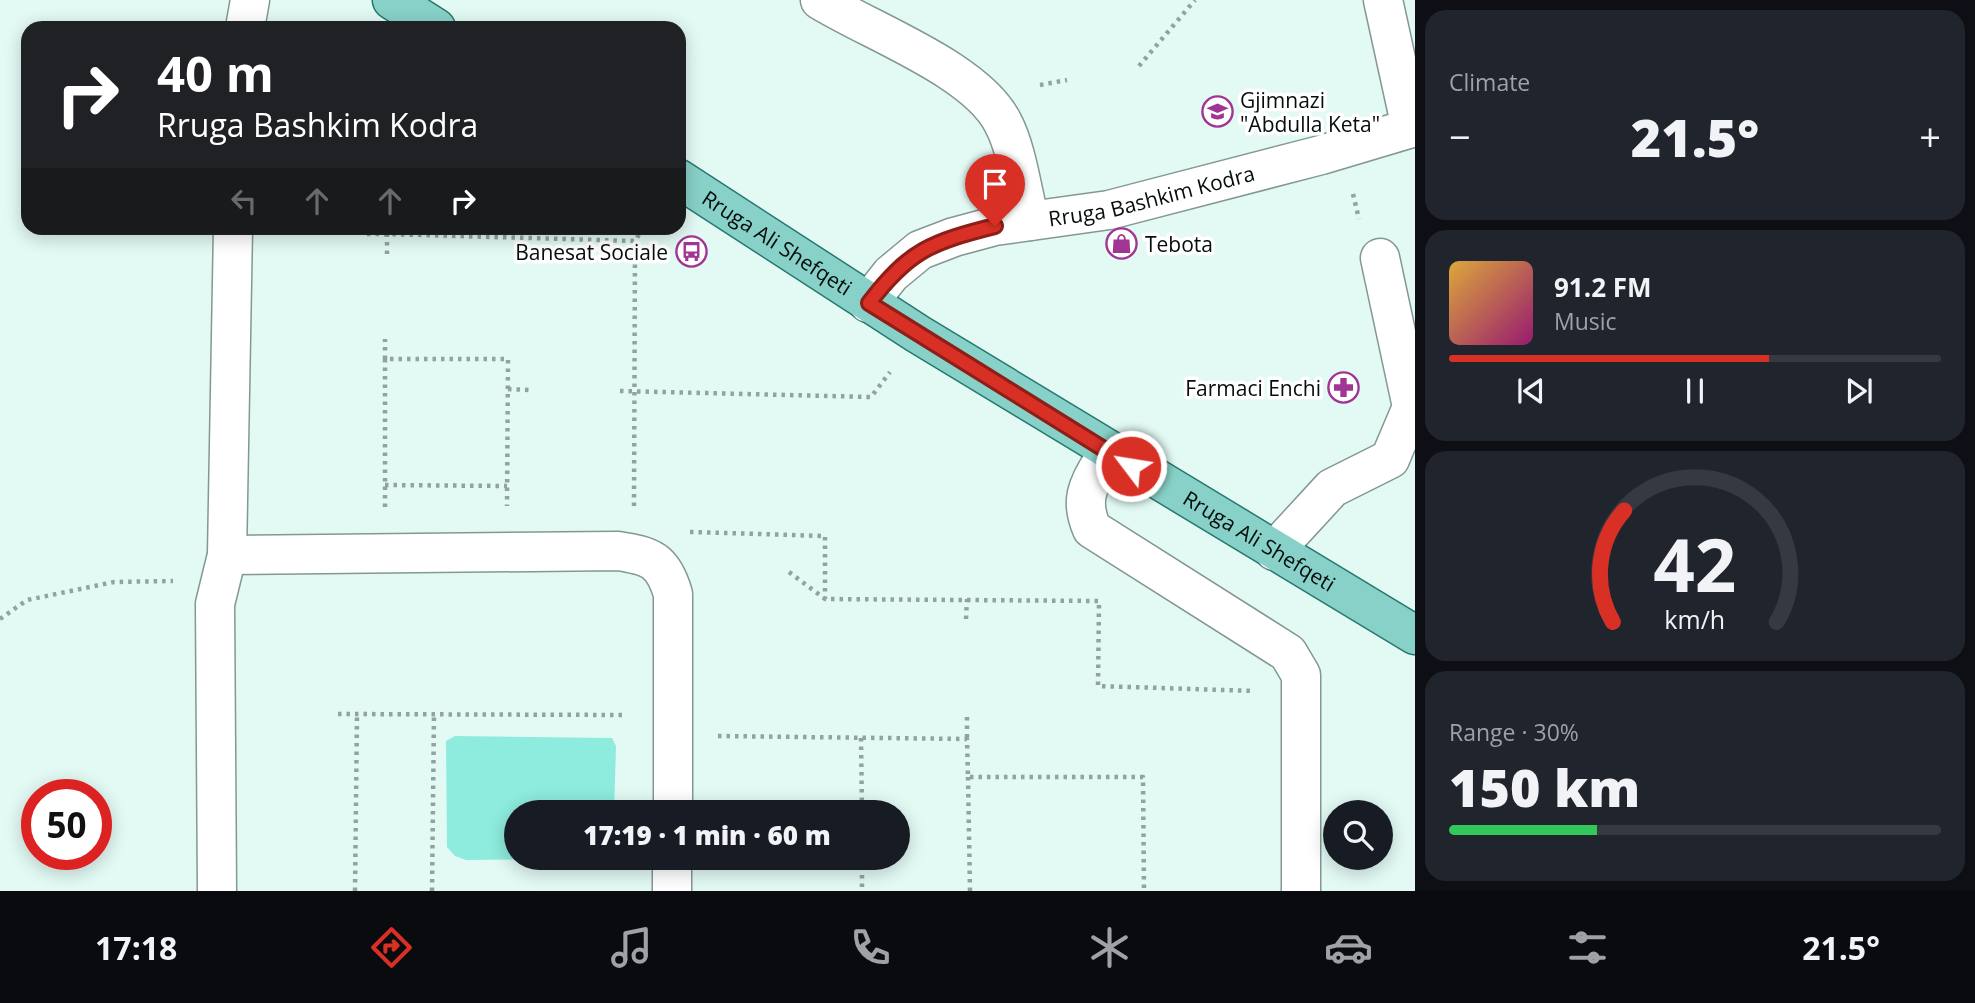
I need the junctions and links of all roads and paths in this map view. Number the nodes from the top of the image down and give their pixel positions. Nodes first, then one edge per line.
1 (250, 0) edge
2 (392, 0) edge
3 (820, 0) edge
4 (1195, 0) edge
5 (1383, 0) edge
6 (246, 21) edge
7 (425, 21) edge
8 (1139, 66) dead end
9 (1067, 80) dead end
10 (1040, 85) dead end
11 (1413, 128) edge
12 (1343, 149) junction
13 (686, 184) edge
14 (1030, 221) junction
15 (233, 235) edge
16 (387, 235) edge
17 (422, 235) edge
18 (639, 235) edge
19 (635, 241) junction
20 (387, 254) dead end
21 (1380, 258) joint
22 (869, 303) junction
23 (385, 340) dead end
24 (385, 359) junction
25 (509, 389) junction
26 (529, 390) dead end
27 (620, 391) dead end
28 (635, 391) junction
29 (853, 397) dead end
30 (1108, 452) junction
31 (385, 485) junction
32 (507, 486) junction
33 (507, 513) dead end
34 (385, 516) dead end
35 (634, 519) dead end
36 (688, 532) dead end
37 (1274, 551) junction
38 (224, 568) junction
39 (789, 572) dead end
40 (825, 599) junction
41 (967, 599) junction
42 (0, 619) edge
43 (967, 619) dead end
44 (1415, 635) edge
45 (1300, 692) junction
46 (338, 714) dead end
47 (357, 714) junction
48 (434, 715) junction
49 (967, 716) dead end
50 (673, 726) junction
51 (861, 738) junction
52 (967, 739) junction
53 (968, 777) junction
54 (673, 800) edge
55 (862, 800) edge
56 (672, 870) edge
57 (862, 870) edge
58 (217, 891) edge
59 (355, 891) edge
60 (432, 891) edge
61 (672, 891) edge
62 (862, 891) edge
63 (970, 891) edge
64 (1144, 891) edge
65 (1301, 891) edge

1 - 6 street
2 - 7 main road
3 - 14 street
4 - 8 path
5 - 11 street
9 - 10 path
11 - 12 street, Rruga Bashkim Kodra
12 - 14 street, Rruga Bashkim Kodra
12 - 21 path
13 - 22 main road, Rruga Ali Shefqeti
14 - 22 street, Rruga Bashkim Kodra
15 - 38 street
16 - 20 path
17 - 19 path
18 - 19 path
19 - 28 path
21 - 37 street
22 - 30 main road, Rruga Ali Shefqeti
23 - 24 path
24 - 25 path
24 - 31 path
25 - 26 path
25 - 32 path
27 - 28 path
28 - 29 path
28 - 35 path
30 - 37 main road, Rruga Ali Shefqeti
30 - 45 street
31 - 32 path
31 - 34 path
32 - 33 path
36 - 40 path
37 - 44 main road, Rruga Ali Shefqeti
38 - 42 path
38 - 50 street
38 - 58 street
39 - 40 path
40 - 41 path
41 - 43 path
41 - 45 path
45 - 65 street
46 - 47 path
47 - 48 path
47 - 59 path
48 - 50 path
48 - 60 path
49 - 52 path
50 - 51 path
50 - 54 street
51 - 52 path
51 - 55 path
52 - 53 path
53 - 63 path
53 - 64 path
56 - 61 street
57 - 62 path

